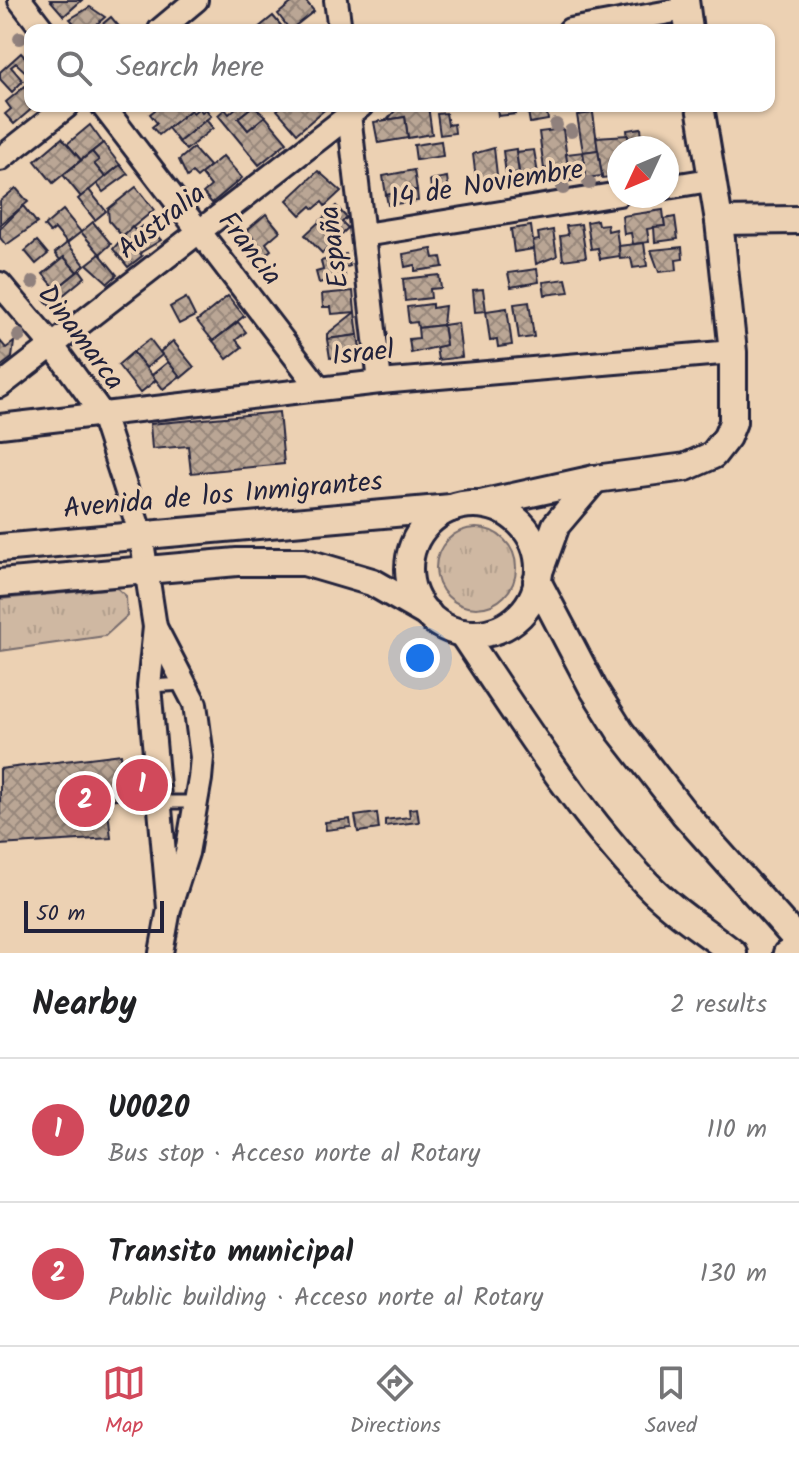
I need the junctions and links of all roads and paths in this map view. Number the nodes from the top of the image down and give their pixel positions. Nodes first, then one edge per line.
1 (20, 0) edge
2 (196, 0) edge
3 (336, 0) edge
4 (687, 13) edge
5 (38, 24) edge
6 (167, 24) edge
7 (339, 24) edge
8 (611, 24) edge
9 (59, 112) edge
10 (108, 112) edge
11 (349, 112) edge
12 (353, 112) edge
13 (701, 112) edge
14 (0, 159) edge
15 (710, 180) junction
16 (679, 185) edge
17 (607, 196) edge
18 (799, 220) edge
19 (719, 221) junction
20 (198, 232) junction
21 (364, 235) junction
22 (0, 284) edge
23 (52, 345) junction
24 (733, 352) junction
25 (380, 382) junction
26 (0, 386) edge
27 (320, 389) junction
28 (101, 412) junction
29 (0, 426) edge
30 (595, 479) junction
31 (481, 504) junction
32 (451, 508) junction
33 (141, 535) junction
34 (0, 548) edge
35 (149, 570) junction
36 (538, 577) junction
37 (0, 583) edge
38 (428, 614) junction
39 (155, 627) junction
40 (462, 633) junction
41 (186, 684) junction
42 (149, 686) junction
43 (160, 802) junction
44 (196, 802) junction
45 (169, 909) junction
46 (799, 944) edge
47 (161, 953) edge
48 (733, 953) edge
49 (785, 953) edge

1 - 5 street
2 - 6 street
3 - 7 street
4 - 8 street
9 - 14 street
10 - 20 street, Francia
11 - 20 street, Australia
12 - 21 street, España
13 - 15 street
15 - 16 street
15 - 19 street
17 - 21 street, 14 de Noviembre
18 - 19 street
19 - 24 street
20 - 23 street, Australia
20 - 27 street, Francia
21 - 25 street, España
22 - 23 street, Dinamarca
23 - 26 street, Australia
23 - 28 street, Dinamarca
24 - 25 street, Israel
24 - 30 street
25 - 27 street, Israel
27 - 28 street, Israel
28 - 29 street, Israel
28 - 33 street, Dinamarca
30 - 31 street
30 - 36 street
31 - 32 street
31 - 36 street
32 - 33 street, Avenida de los Inmigrantes
32 - 38 street
33 - 34 street, Avenida de los Inmigrantes
33 - 35 street, Dinamarca
35 - 37 street
35 - 38 street
35 - 39 street, Dinamarca
36 - 40 street
36 - 46 street
38 - 40 street
39 - 41 street
39 - 42 street
40 - 48 street
41 - 42 lane
41 - 44 street
42 - 43 street
43 - 44 lane
43 - 45 street
44 - 45 street
45 - 47 street
46 - 49 street

